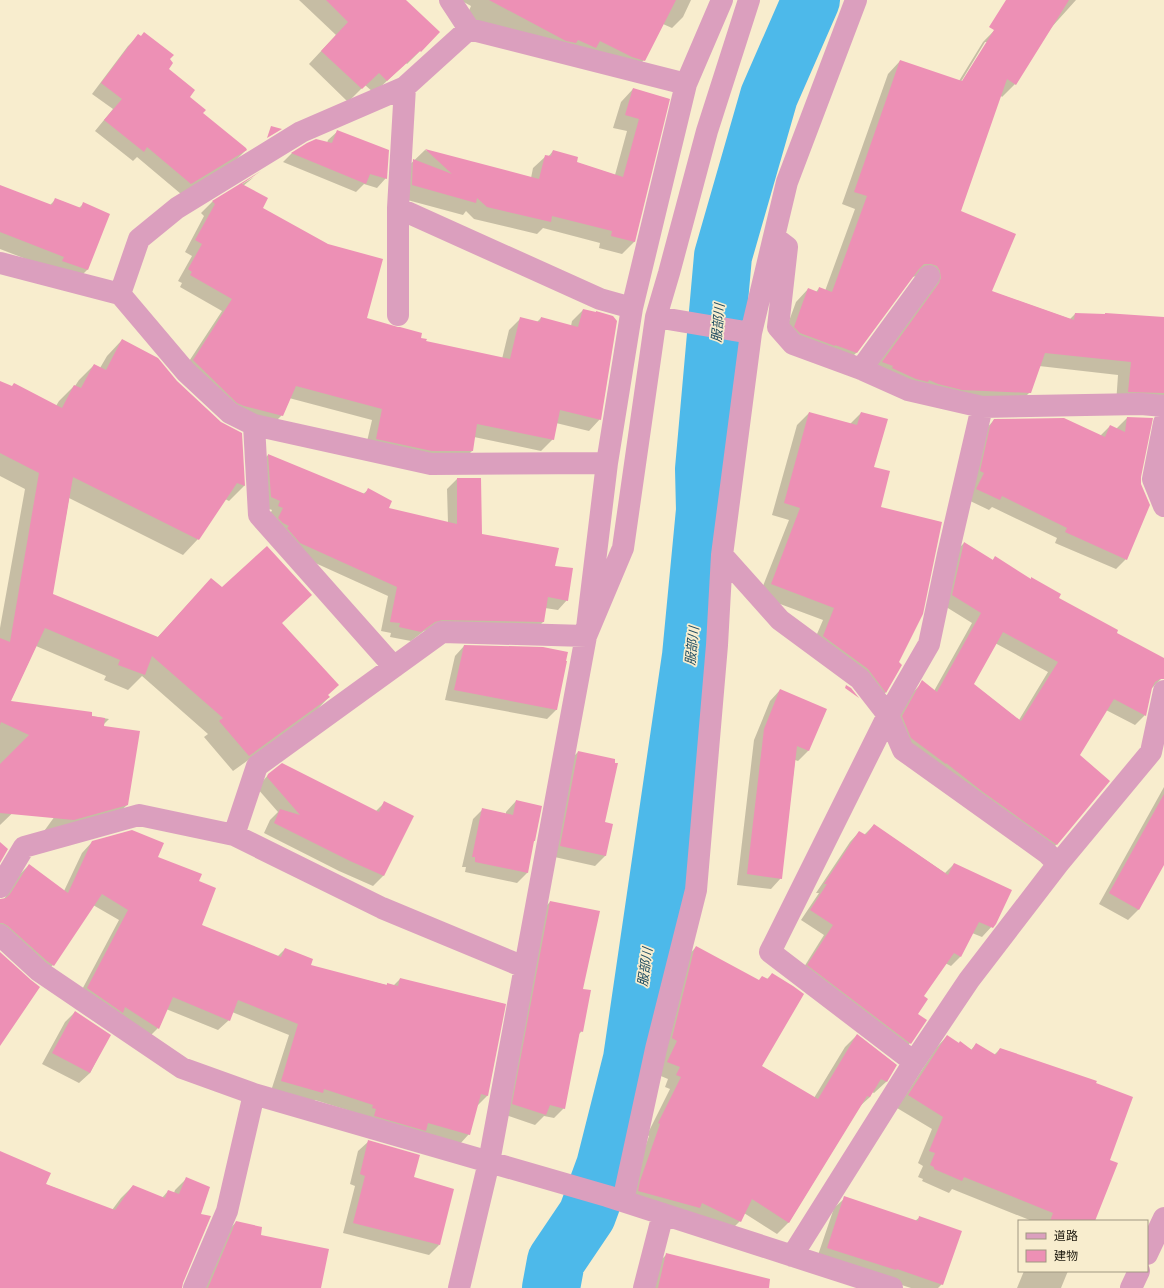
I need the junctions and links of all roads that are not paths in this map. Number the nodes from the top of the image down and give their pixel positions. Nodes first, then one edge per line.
1 (450, 0) edge
2 (722, 0) edge
3 (749, 0) edge
4 (856, 0) edge
5 (469, 29) junction
6 (686, 84) junction
7 (405, 87) junction
8 (398, 208) junction
9 (774, 237) junction
10 (0, 263) edge
11 (929, 276) dead end
12 (120, 294) junction
13 (632, 308) junction
14 (398, 315) dead end
15 (658, 317) junction
16 (751, 333) junction
17 (861, 369) junction
18 (1164, 406) edge
19 (982, 407) junction
20 (1164, 423) edge
21 (254, 425) junction
22 (607, 463) junction
23 (1164, 506) edge
24 (722, 555) junction
25 (586, 636) junction
26 (394, 667) junction
27 (1164, 691) edge
28 (888, 715) junction
29 (1157, 755) edge
30 (234, 835) junction
31 (1058, 864) junction
32 (0, 887) edge
33 (0, 935) edge
34 (524, 967) junction
35 (914, 1062) junction
36 (254, 1094) junction
37 (489, 1162) junction
38 (623, 1201) junction
39 (663, 1214) junction
40 (1164, 1218) edge
41 (1148, 1252) edge
42 (792, 1256) junction
43 (1139, 1272) edge
44 (848, 1281) edge
45 (194, 1288) edge
46 (459, 1288) edge
47 (644, 1288) edge
48 (892, 1288) edge
49 (1131, 1288) edge

1 - 5 street
2 - 6 street
3 - 15 street
4 - 9 street
5 - 6 street
5 - 7 street
6 - 13 street
7 - 8 street
7 - 12 street
8 - 13 street
8 - 14 street
9 - 16 street
9 - 17 street
10 - 12 street
11 - 17 street
12 - 21 street
13 - 22 street
15 - 16 street
15 - 25 street
16 - 24 street
17 - 19 street
18 - 19 street
19 - 28 street
20 - 23 street
21 - 22 street
21 - 26 street
22 - 25 street
24 - 28 street
24 - 38 street
25 - 26 street
25 - 34 street
26 - 30 street
27 - 29 street
28 - 31 street
28 - 35 street
29 - 31 street
30 - 32 street
30 - 34 street
31 - 35 street
33 - 36 street
34 - 37 street
35 - 42 street
36 - 37 street
36 - 45 street
37 - 38 street
37 - 46 street
38 - 39 street
39 - 42 street
39 - 47 street
40 - 41 street
42 - 44 street
43 - 49 street
44 - 48 street

